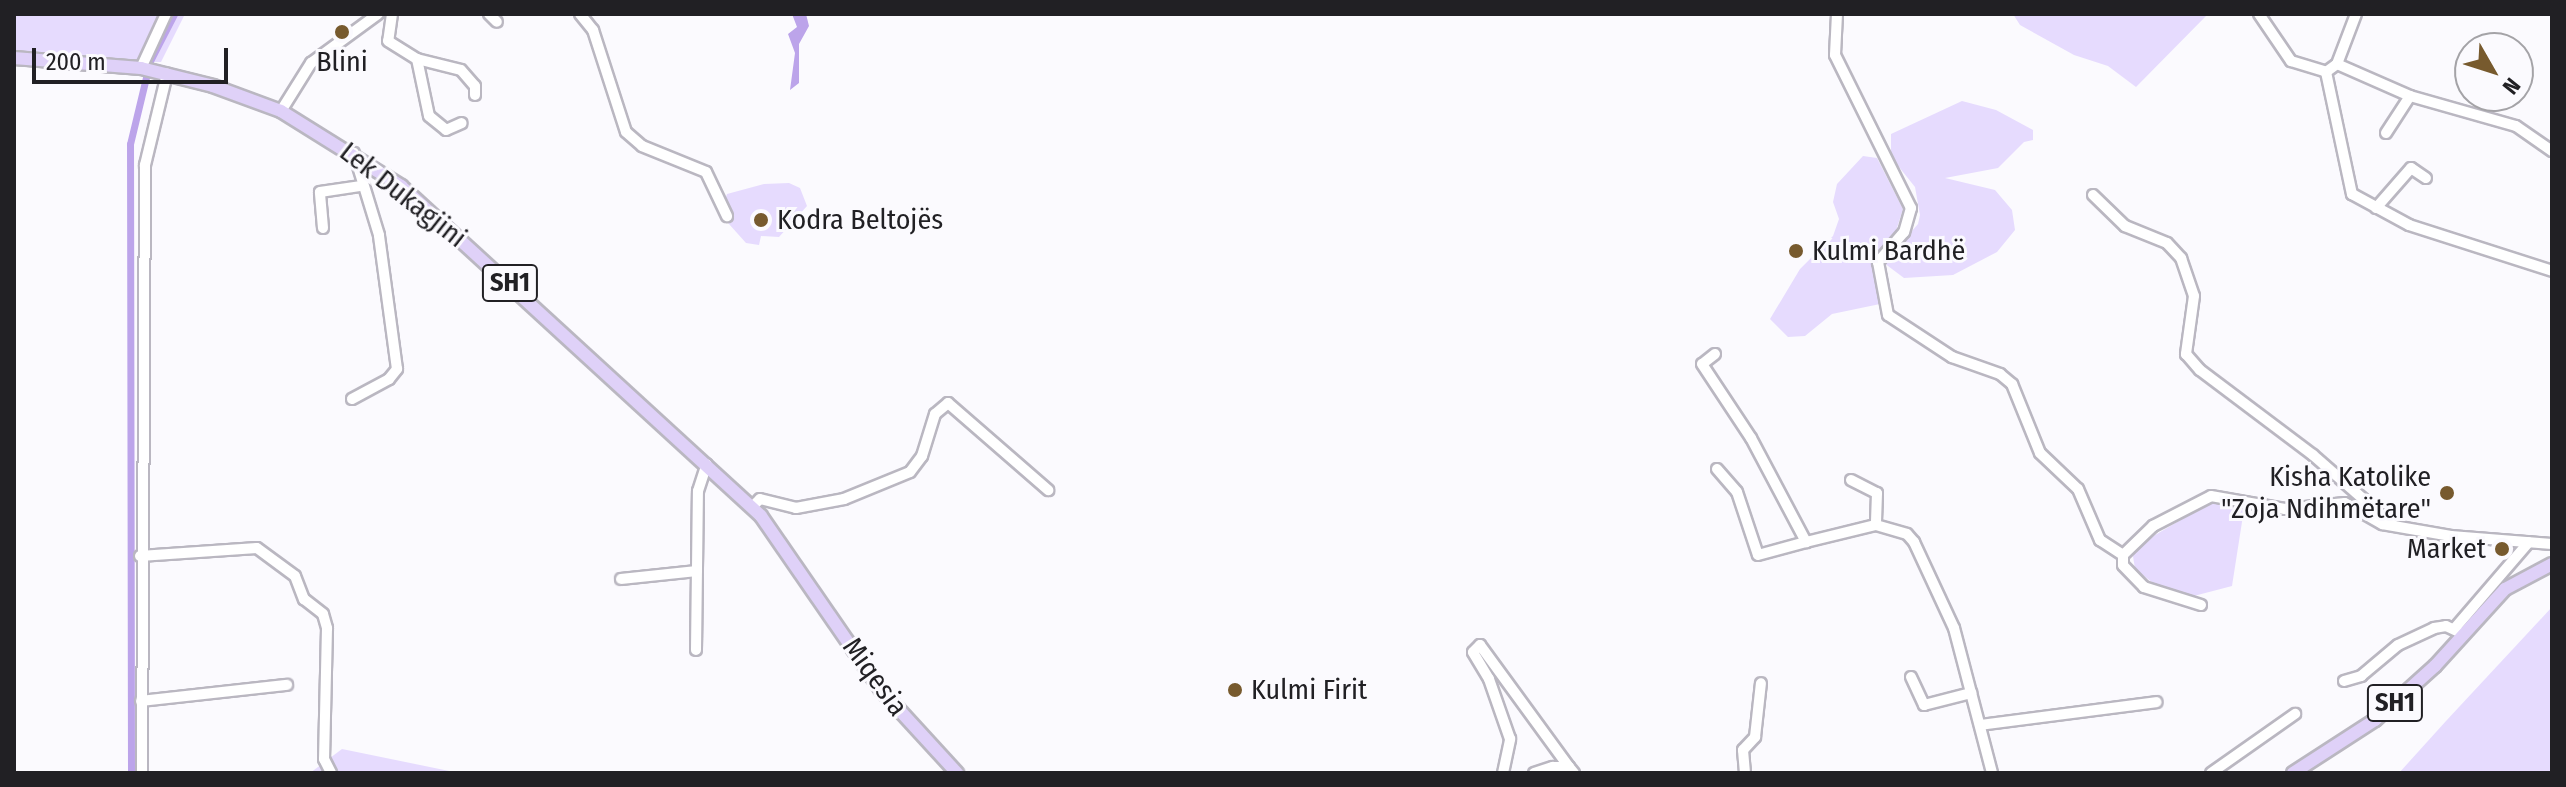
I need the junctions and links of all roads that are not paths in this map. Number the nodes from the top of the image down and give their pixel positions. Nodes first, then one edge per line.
1 (166, 14) edge
2 (392, 14) edge
3 (580, 14) edge
4 (1837, 14) edge
5 (2259, 14) edge
6 (2356, 14) edge
7 (374, 15) edge
8 (14, 58) edge
9 (417, 59) junction
10 (2337, 64) junction
11 (142, 68) junction
12 (2326, 72) junction
13 (163, 73) junction
14 (475, 95) dead end
15 (2410, 96) junction
16 (281, 111) junction
17 (462, 123) dead end
18 (2386, 133) dead end
19 (2552, 151) edge
20 (354, 153) junction
21 (2426, 178) dead end
22 (360, 186) junction
23 (2093, 195) dead end
24 (2376, 208) junction
25 (727, 216) dead end
26 (323, 228) dead end
27 (2552, 271) edge
28 (1715, 354) dead end
29 (352, 399) dead end
30 (707, 464) junction
31 (1717, 469) dead end
32 (1851, 480) dead end
33 (1048, 490) dead end
34 (752, 507) junction
35 (1876, 525) junction
36 (2394, 526) junction
37 (1806, 542) junction
38 (2529, 542) junction
39 (2552, 544) edge
40 (2123, 555) junction
41 (140, 556) junction
42 (2549, 564) edge
43 (697, 571) junction
44 (805, 573) joint
45 (621, 579) dead end
46 (2201, 605) dead end
47 (2459, 631) junction
48 (696, 650) dead end
49 (1911, 677) dead end
50 (2344, 681) dead end
51 (1761, 683) dead end
52 (287, 685) dead end
53 (1971, 693) junction
54 (141, 701) junction
55 (2157, 702) dead end
56 (2295, 714) dead end
57 (1980, 725) junction
58 (1571, 770) edge
59 (142, 773) edge
60 (331, 773) edge
61 (957, 773) edge
62 (1503, 773) edge
63 (1534, 773) edge
64 (1745, 773) edge
65 (1992, 773) edge
66 (2211, 773) edge
67 (2293, 773) edge

1 - 11 street
2 - 9 street
3 - 25 street
4 - 40 street
5 - 12 street
6 - 10 street
7 - 16 street
8 - 11 main road, SH1
9 - 14 street
9 - 17 street
10 - 12 street
10 - 15 street
11 - 13 main road, SH1
12 - 24 street
13 - 16 main road, Lek Dukagjini / SH1
13 - 41 street
15 - 18 street
15 - 19 street
16 - 20 main road, Lek Dukagjini / SH1
20 - 22 street
20 - 30 main road, Lek Dukagjini / SH1
21 - 24 street
22 - 26 street
22 - 29 street
23 - 36 street
24 - 27 street
28 - 37 street
30 - 34 main road, Lek Dukagjini / SH1
30 - 43 street
31 - 37 street
32 - 35 street
33 - 34 street
34 - 44 main road, Lek Dukagjini / SH1
35 - 37 street
35 - 53 street
36 - 38 street
36 - 40 street
38 - 39 street
38 - 47 street
40 - 46 street
41 - 54 street
41 - 60 street
42 - 47 main road, SH1
43 - 45 street
43 - 48 street
44 - 61 main road, Miqesia / SH1
47 - 50 street
47 - 67 main road, SH1
49 - 53 street
51 - 64 street
52 - 54 street
53 - 57 street
54 - 59 street
55 - 57 street
56 - 66 street
57 - 65 street
58 - 62 street
58 - 63 street

